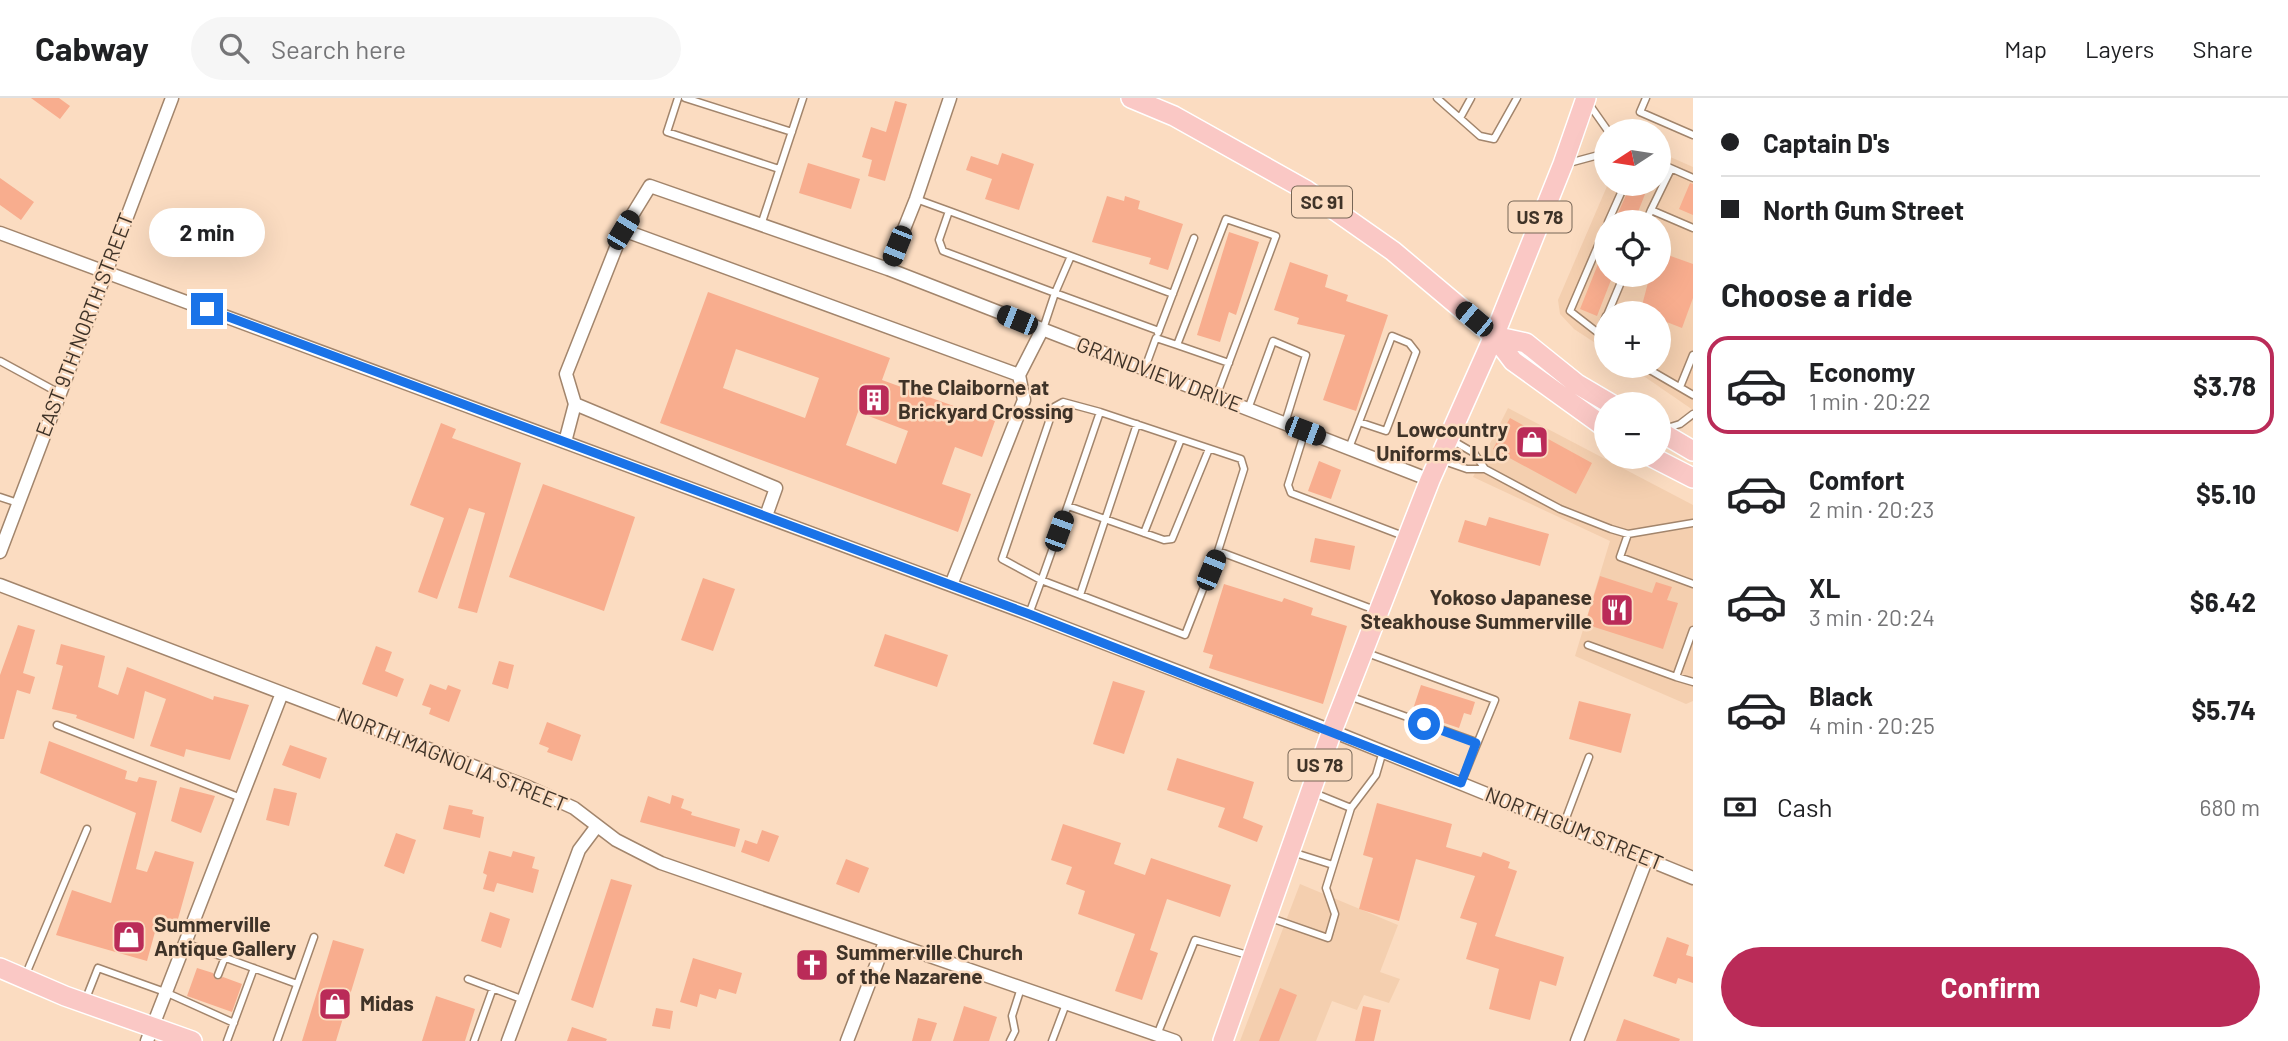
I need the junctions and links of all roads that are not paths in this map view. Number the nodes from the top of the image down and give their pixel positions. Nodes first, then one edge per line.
1 (172, 98) edge
2 (678, 98) edge
3 (685, 98) edge
4 (803, 98) edge
5 (950, 98) edge
6 (1131, 98) edge
7 (1437, 98) edge
8 (1471, 98) edge
9 (1517, 98) edge
10 (1646, 98) edge
11 (1585, 99) edge
12 (1460, 118) junction
13 (1599, 119) edge
14 (792, 132) junction
15 (1693, 135) edge
16 (1594, 158) edge
17 (1563, 164) junction
18 (779, 169) junction
19 (1671, 169) edge
20 (1693, 178) edge
21 (1656, 196) edge
22 (916, 200) junction
23 (1651, 210) edge
24 (949, 211) junction
25 (1671, 219) edge
26 (761, 225) junction
27 (1693, 228) edge
28 (623, 230) junction
29 (0, 233) edge
30 (1194, 238) dead end
31 (1594, 255) edge
32 (1071, 256) junction
33 (888, 269) junction
34 (105, 271) junction
35 (1055, 293) junction
36 (1173, 294) junction
37 (1594, 329) edge
38 (1042, 330) junction
39 (1158, 335) junction
40 (1494, 336) junction
41 (1177, 345) junction
42 (1693, 355) edge
43 (0, 361) edge
44 (1229, 363) junction
45 (1145, 369) junction
46 (1019, 375) junction
47 (1664, 378) edge
48 (1680, 387) junction
49 (59, 393) junction
50 (1594, 394) edge
51 (1693, 395) edge
52 (1216, 397) junction
53 (575, 404) junction
54 (1248, 409) junction
55 (1100, 412) junction
56 (1693, 414) edge
57 (1594, 419) edge
58 (1359, 422) junction
59 (1285, 423) junction
60 (1137, 424) junction
61 (1671, 427) edge
62 (1305, 431) junction
63 (1671, 437) edge
64 (1449, 438) junction
65 (1181, 439) junction
66 (565, 442) junction
67 (1349, 448) junction
68 (1209, 449) junction
69 (1693, 451) edge
70 (1439, 460) junction
71 (1671, 467) edge
72 (1485, 469) junction
73 (1693, 478) edge
74 (1430, 480) junction
75 (0, 497) edge
76 (18, 503) junction
77 (1068, 506) junction
78 (766, 516) junction
79 (1105, 519) junction
80 (1693, 523) edge
81 (1144, 533) junction
82 (1628, 534) junction
83 (1408, 538) junction
84 (1218, 551) junction
85 (0, 552) edge
86 (1041, 580) junction
87 (1693, 583) edge
88 (0, 584) edge
89 (951, 585) junction
90 (1080, 595) junction
91 (1380, 612) junction
92 (1029, 614) junction
93 (1693, 630) edge
94 (1588, 645) dead end
95 (1365, 652) junction
96 (1676, 677) junction
97 (1693, 682) edge
98 (282, 693) junction
99 (1347, 696) junction
100 (57, 725) dead end
101 (1332, 730) junction
102 (1476, 743) junction
103 (1383, 751) junction
104 (1590, 757) dead end
105 (1461, 783) junction
106 (1311, 791) junction
107 (241, 798) junction
108 (1351, 808) junction
109 (597, 826) junction
110 (1563, 826) junction
111 (87, 830) dead end
112 (1290, 851) junction
113 (1647, 858) junction
114 (1333, 865) junction
115 (1693, 878) edge
116 (1266, 917) junction
117 (314, 937) dead end
118 (885, 942) junction
119 (185, 943) junction
120 (1253, 956) junction
121 (225, 957) junction
122 (0, 968) edge
123 (254, 968) junction
124 (218, 975) dead end
125 (24, 979) junction
126 (468, 979) dead end
127 (297, 984) junction
128 (494, 988) junction
129 (1021, 988) junction
130 (165, 992) junction
131 (524, 1000) junction
132 (85, 1003) junction
133 (1066, 1004) junction
134 (234, 1023) junction
135 (149, 1034) edge
136 (1157, 1035) junction
137 (192, 1041) edge
138 (227, 1041) edge
139 (277, 1041) edge
140 (474, 1041) edge
141 (508, 1041) edge
142 (847, 1041) edge
143 (1010, 1041) edge
144 (1052, 1041) edge
145 (1175, 1041) edge
146 (1223, 1041) edge
147 (1577, 1041) edge

1 - 34 street, EAST 9TH NORTH STREET
2 - 18 lane
3 - 14 lane
4 - 14 lane
5 - 22 street
6 - 40 main road, SC 91
7 - 12 lane
8 - 12 lane
9 - 12 lane
10 - 15 lane
11 - 13 lane
11 - 17 main road, US 78
14 - 18 lane
16 - 17 lane
17 - 40 main road, US 78
18 - 26 lane
19 - 20 lane
21 - 23 lane
22 - 24 lane
22 - 33 street
24 - 32 lane
24 - 35 lane
25 - 27 lane
26 - 28 street, GRANDVIEW DRIVE
26 - 33 street, GRANDVIEW DRIVE
28 - 46 street
28 - 53 street
29 - 34 street, NORTH GUM STREET
30 - 36 lane
31 - 37 lane
32 - 35 lane
32 - 36 lane
33 - 38 street, GRANDVIEW DRIVE
34 - 49 street, EAST 9TH NORTH STREET
34 - 66 street, NORTH GUM STREET
35 - 38 lane
35 - 39 lane
36 - 39 lane
38 - 45 street, GRANDVIEW DRIVE
38 - 46 street
39 - 41 lane
39 - 45 lane
40 - 50 main road, SC 91
40 - 57 main road, SC 91
40 - 64 main road, US 78
41 - 44 lane
41 - 44 lane
42 - 48 lane
43 - 49 lane
44 - 52 lane
45 - 52 street, GRANDVIEW DRIVE
46 - 89 street
47 - 48 lane
48 - 51 lane
49 - 76 street, EAST 9TH NORTH STREET
52 - 54 street, GRANDVIEW DRIVE
53 - 66 street
53 - 78 street
54 - 59 street, GRANDVIEW DRIVE
54 - 59 lane
55 - 60 lane
55 - 77 lane
55 - 86 lane
56 - 61 lane
58 - 58 lane
58 - 67 lane
59 - 62 street, GRANDVIEW DRIVE
60 - 65 lane
60 - 79 lane
62 - 67 street, GRANDVIEW DRIVE
62 - 83 lane
63 - 69 main road
64 - 70 main road, US 78
64 - 72 lane
65 - 68 lane
65 - 81 lane
66 - 78 street, NORTH GUM STREET
67 - 74 street, GRANDVIEW DRIVE
68 - 81 lane
68 - 84 lane
70 - 72 lane
70 - 74 main road, US 78
71 - 73 main road
72 - 82 lane
74 - 83 main road, US 78
75 - 76 lane
76 - 85 street, EAST 9TH NORTH STREET
77 - 79 lane
77 - 86 lane
78 - 89 street, NORTH GUM STREET
79 - 81 lane
79 - 90 lane
80 - 82 lane
82 - 87 lane
83 - 91 main road, US 78
84 - 90 lane
84 - 91 lane
86 - 90 lane
86 - 92 lane
88 - 98 street, NORTH MAGNOLIA STREET
89 - 92 street, NORTH GUM STREET
91 - 95 main road, US 78
92 - 101 street, NORTH GUM STREET
93 - 96 lane
94 - 96 lane
95 - 99 main road, US 78
95 - 102 lane
96 - 97 lane
98 - 107 street
98 - 109 street, NORTH MAGNOLIA STREET
99 - 101 main road, US 78
99 - 102 lane
100 - 107 lane
101 - 103 street, NORTH GUM STREET
101 - 106 main road, US 78
102 - 105 lane
103 - 105 street, NORTH GUM STREET
103 - 108 lane
104 - 110 lane
105 - 110 street, NORTH GUM STREET
106 - 108 lane
106 - 112 main road, US 78
107 - 119 street
108 - 114 lane
109 - 118 street, NORTH MAGNOLIA STREET
109 - 131 street
110 - 113 street, NORTH GUM STREET
111 - 125 lane
112 - 114 lane
112 - 116 main road, US 78
113 - 115 street, NORTH GUM STREET
113 - 147 street
114 - 116 lane
116 - 120 main road, US 78
117 - 127 lane
118 - 129 street, NORTH MAGNOLIA STREET
118 - 142 street
119 - 121 lane
119 - 130 street
120 - 136 lane
120 - 146 main road, US 78
121 - 123 lane
121 - 124 lane
122 - 125 main road
123 - 127 lane
123 - 134 lane
125 - 132 main road
126 - 128 lane
127 - 139 lane
128 - 131 lane
128 - 140 lane
129 - 133 street, NORTH MAGNOLIA STREET
129 - 143 lane
130 - 132 lane
130 - 134 lane
130 - 135 street
131 - 141 street
132 - 135 main road
133 - 136 street, NORTH MAGNOLIA STREET
133 - 144 lane
134 - 138 lane
135 - 137 main road
136 - 145 street, NORTH MAGNOLIA STREET

